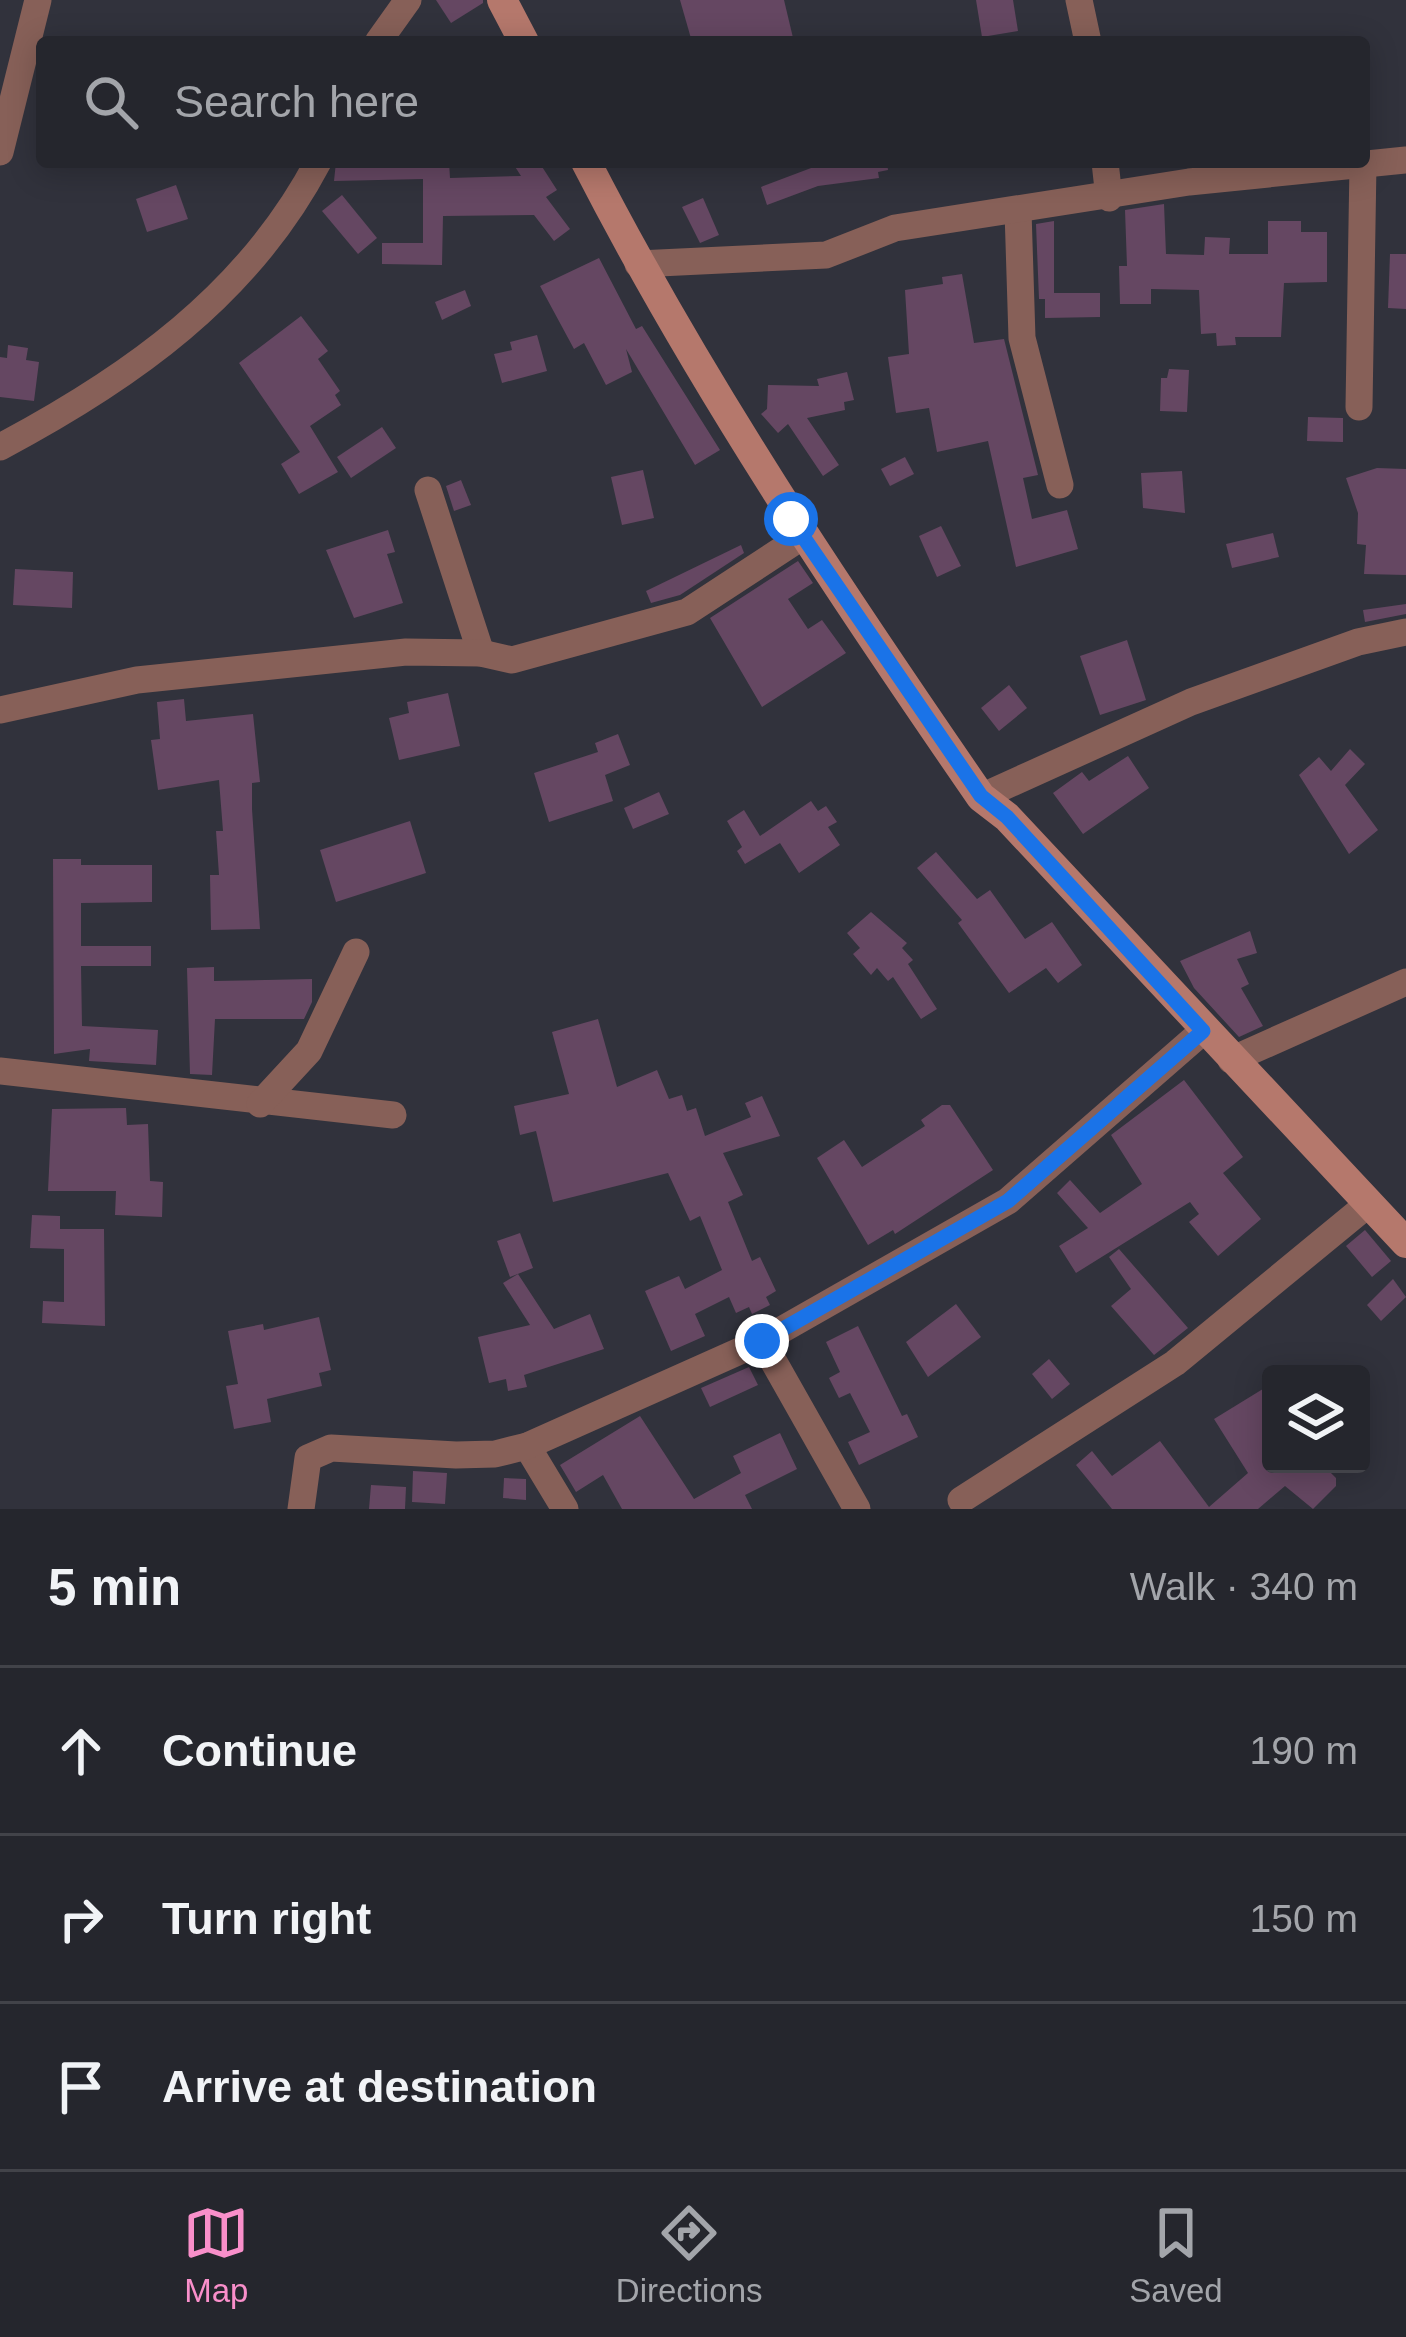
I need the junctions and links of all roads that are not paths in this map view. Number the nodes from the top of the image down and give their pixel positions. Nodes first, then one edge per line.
1 (38, 0) edge
2 (408, 0) edge
3 (502, 0) edge
4 (1079, 0) edge
5 (382, 36) edge
6 (521, 36) edge
7 (1087, 36) edge
8 (0, 152) edge
9 (1406, 160) edge
10 (1370, 163) edge
11 (314, 168) edge
12 (589, 168) edge
13 (1106, 168) edge
14 (1341, 168) edge
15 (1363, 168) edge
16 (1109, 198) junction
17 (1018, 212) junction
18 (638, 264) junction
19 (1359, 407) dead end
20 (0, 448) edge
21 (1060, 485) dead end
22 (428, 490) dead end
23 (803, 536) junction
24 (1406, 632) edge
25 (481, 653) junction
26 (0, 710) edge
27 (981, 796) junction
28 (356, 952) dead end
29 (1406, 982) edge
30 (1203, 1031) junction
31 (1231, 1060) junction
32 (0, 1071) edge
33 (260, 1104) junction
34 (393, 1115) dead end
35 (1367, 1204) junction
36 (1406, 1243) edge
37 (762, 1341) junction
38 (527, 1446) junction
39 (961, 1500) dead end
40 (301, 1509) edge
41 (565, 1509) edge
42 (857, 1509) edge

1 - 8 street
2 - 5 street
3 - 6 street
4 - 7 street
9 - 10 street
11 - 20 street
12 - 18 street
13 - 16 street
14 - 16 street
15 - 19 street
16 - 17 street
17 - 18 street
17 - 21 street
18 - 23 street
22 - 25 street
23 - 25 street
23 - 27 street
24 - 27 street
25 - 26 street
27 - 30 street
28 - 33 street
29 - 31 street
30 - 31 street
30 - 37 street
31 - 35 street
32 - 33 street
33 - 34 street
35 - 36 street
35 - 39 street
37 - 38 street
37 - 42 street
38 - 40 street
38 - 41 street

